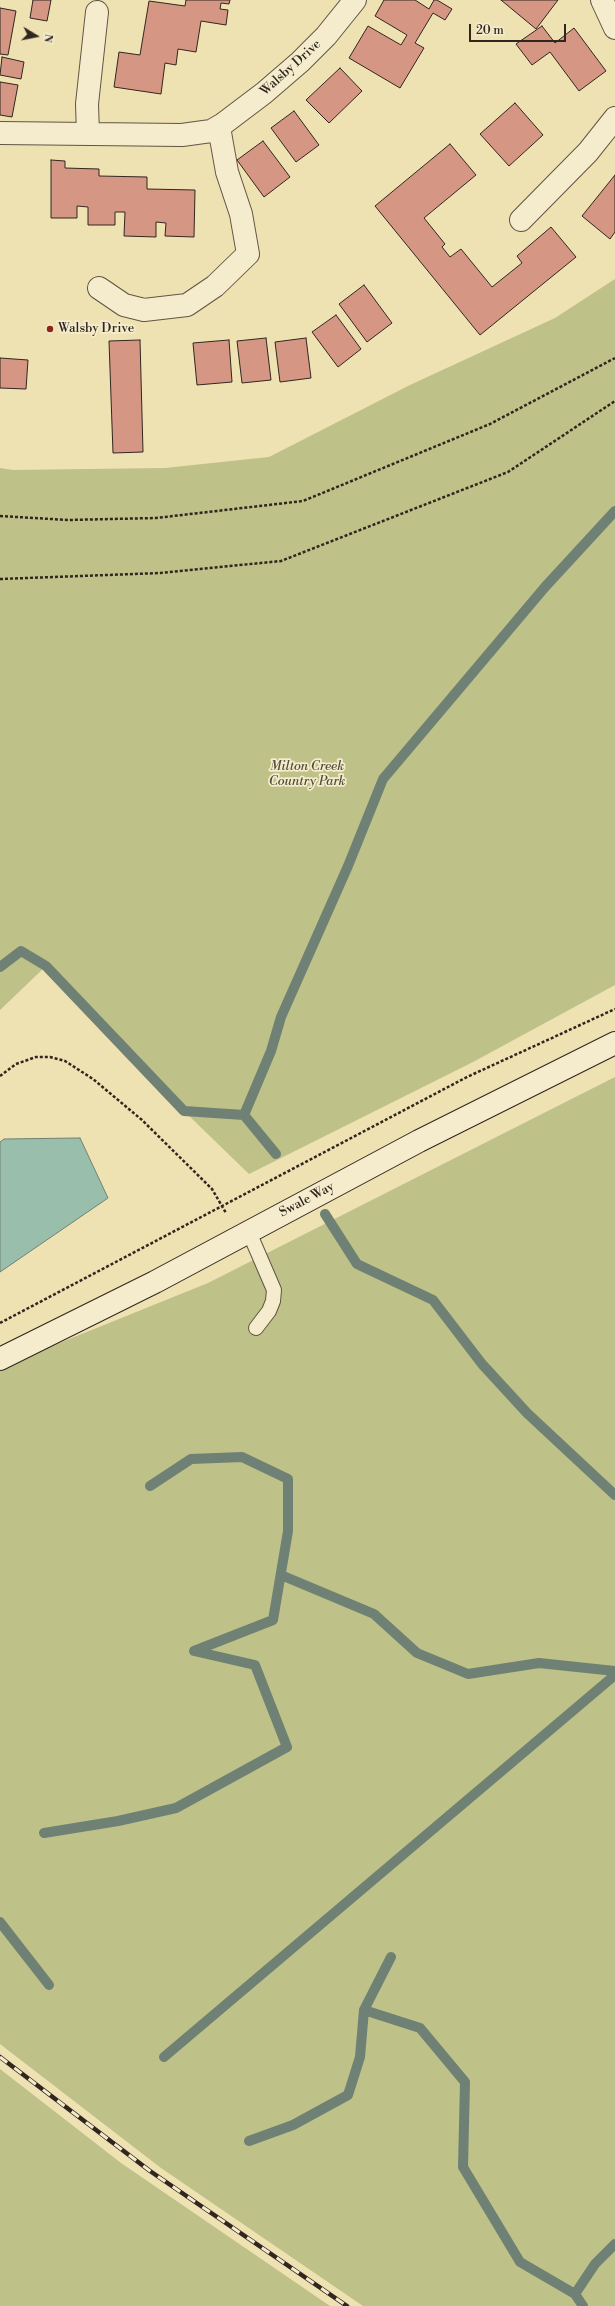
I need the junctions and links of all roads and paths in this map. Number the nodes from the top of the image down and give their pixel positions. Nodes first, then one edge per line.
1 (355, 0) edge
2 (602, 0) edge
3 (97, 12) dead end
4 (615, 28) edge
5 (615, 118) edge
6 (219, 127) junction
7 (0, 134) edge
8 (88, 134) junction
9 (521, 220) dead end
10 (99, 288) dead end
11 (615, 358) edge
12 (615, 401) edge
13 (0, 516) edge
14 (0, 578) edge
15 (615, 1009) edge
16 (615, 1043) edge
17 (0, 1076) edge
18 (222, 1206) junction
19 (244, 1234) junction
20 (0, 1323) edge
21 (256, 1328) dead end
22 (0, 1359) edge

1 - 6 street, Walsby Drive
2 - 4 street
3 - 8 street
5 - 9 street
6 - 8 street, Walsby Drive
6 - 10 street
7 - 8 street, Walsby Drive
11 - 13 path
12 - 14 path
15 - 18 path
16 - 19 street, Swale Way
17 - 18 path
18 - 19 path
18 - 20 path
19 - 21 lane
19 - 22 street, Swale Way

